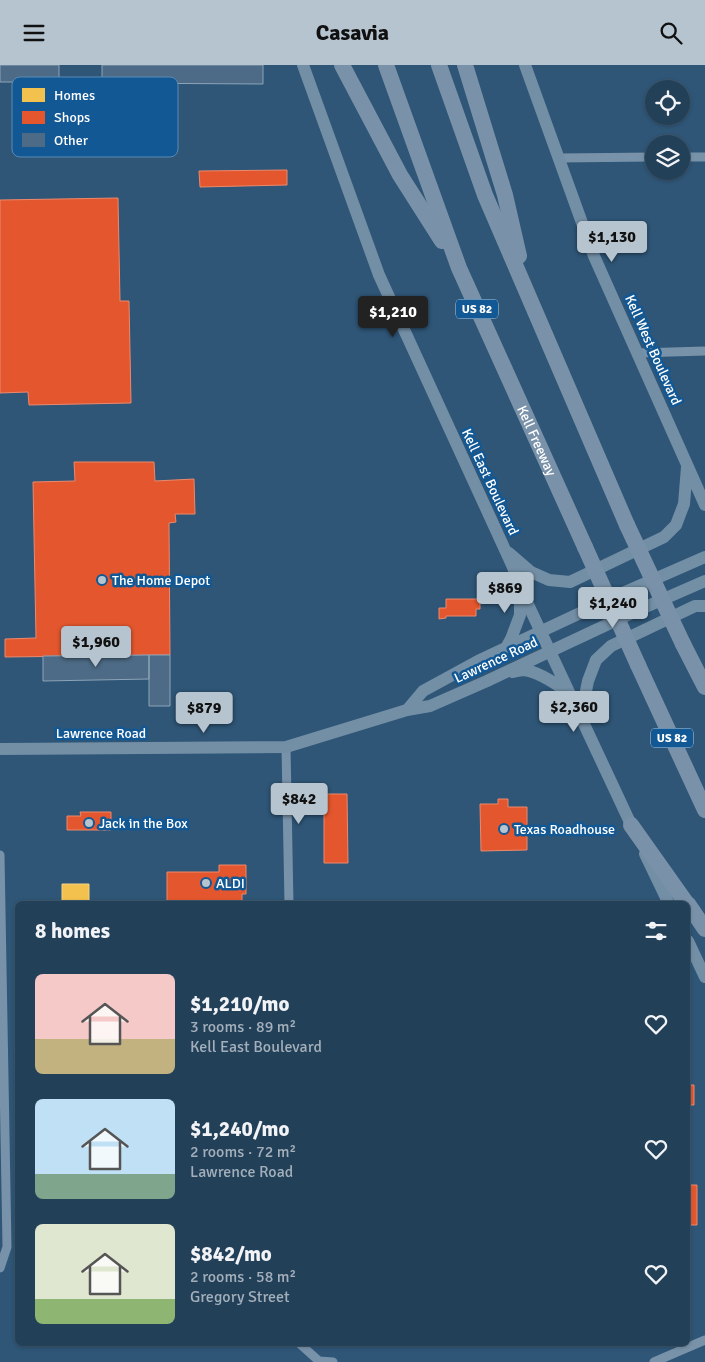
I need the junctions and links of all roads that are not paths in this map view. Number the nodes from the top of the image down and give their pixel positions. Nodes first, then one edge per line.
1 (303, 65) edge
2 (342, 65) edge
3 (386, 65) edge
4 (439, 65) edge
5 (465, 65) edge
6 (525, 65) edge
7 (645, 157) edge
8 (690, 157) edge
9 (705, 157) edge
10 (559, 158) junction
11 (459, 268) junction
12 (530, 300) junction
13 (705, 351) edge
14 (638, 353) junction
15 (688, 466) junction
16 (705, 505) edge
17 (505, 550) junction
18 (705, 557) edge
19 (705, 581) edge
20 (520, 586) junction
21 (705, 606) edge
22 (541, 631) junction
23 (506, 648) junction
24 (550, 651) junction
25 (500, 675) junction
26 (705, 687) edge
27 (572, 699) junction
28 (407, 710) junction
29 (580, 716) junction
30 (286, 747) junction
31 (0, 749) edge
32 (705, 810) edge
33 (631, 825) junction
34 (0, 855) edge
35 (289, 901) edge
36 (668, 901) edge
37 (685, 901) edge
38 (690, 908) edge
39 (705, 929) edge
40 (690, 945) edge
41 (705, 977) edge
42 (0, 1268) edge
43 (705, 1340) edge
44 (302, 1346) edge
45 (333, 1362) edge
46 (654, 1362) edge

1 - 17 main road, Kell East Boulevard
2 - 11 highway
3 - 11 highway, Kell Freeway / US 82
4 - 12 highway
5 - 12 highway
6 - 10 main road, Kell West Boulevard
7 - 10 street
8 - 9 street
10 - 14 main road, Kell West Boulevard
11 - 32 highway, Kell Freeway / US 82, bridge
12 - 26 highway, bridge
13 - 14 street
14 - 15 main road, Kell West Boulevard
15 - 16 main road, Kell West Boulevard
15 - 17 main road
17 - 20 main road, Kell East Boulevard
18 - 22 main road, Lawrence Road
19 - 24 main road, Lawrence Road
20 - 22 main road, Kell East Boulevard
20 - 23 main road
21 - 29 main road
22 - 23 main road, Lawrence Road
22 - 24 main road, Kell East Boulevard
23 - 28 main road, Lawrence Road
24 - 25 main road, Lawrence Road
24 - 27 main road, Kell East Boulevard
25 - 27 main road
25 - 28 main road, Lawrence Road
27 - 29 main road, Kell East Boulevard
28 - 30 main road, Lawrence Road
29 - 33 main road, Kell East Boulevard
30 - 31 main road, Lawrence Road
30 - 35 street
33 - 36 main road, Kell East Boulevard
33 - 37 highway
34 - 42 street
38 - 39 highway
40 - 41 main road
43 - 46 street
44 - 45 street

